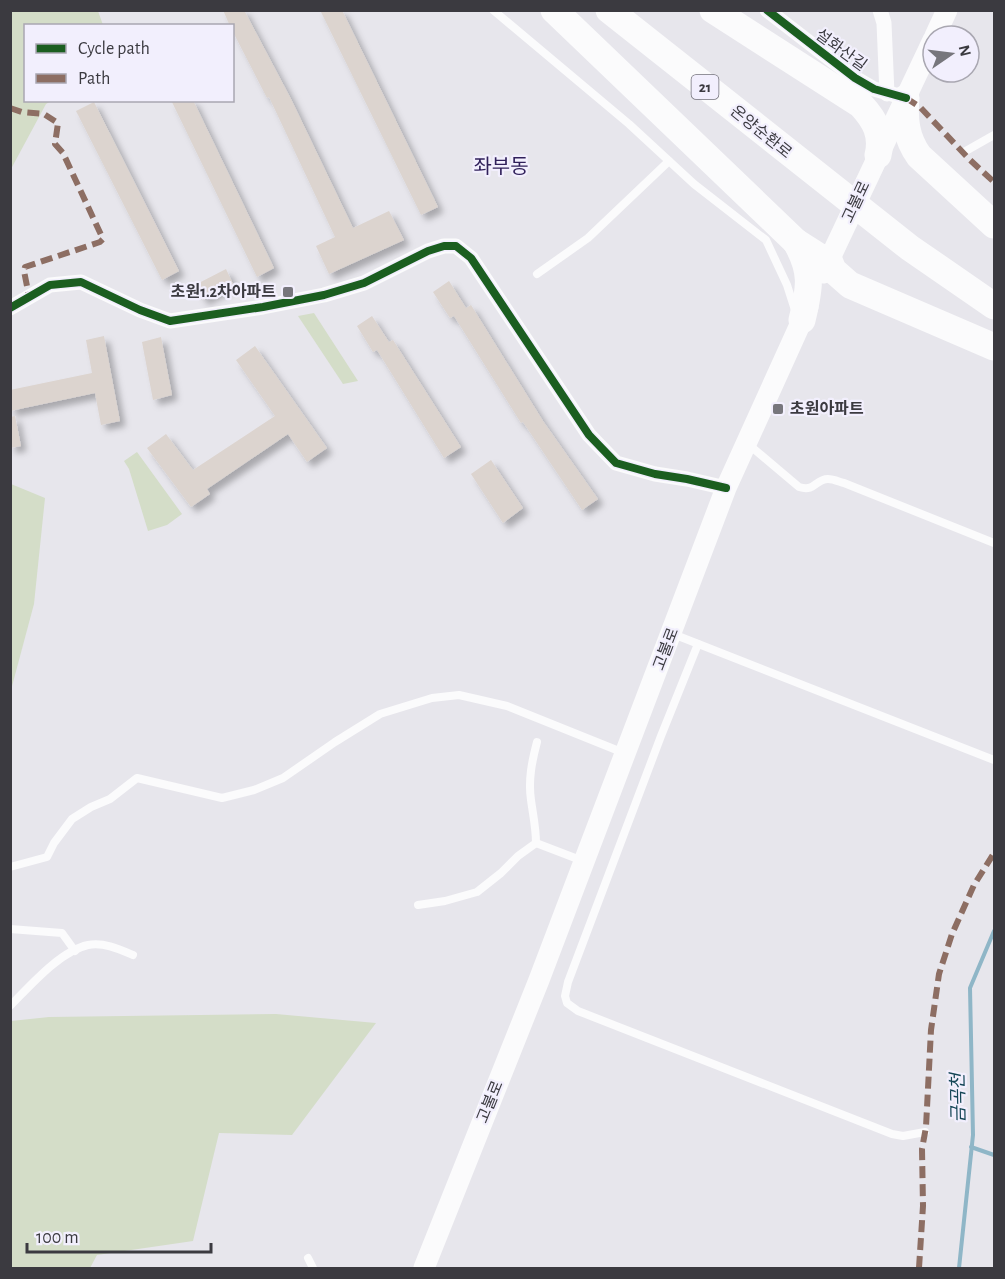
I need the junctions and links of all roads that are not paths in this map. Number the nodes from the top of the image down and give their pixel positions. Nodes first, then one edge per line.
1 (493, 10) edge
2 (554, 10) edge
3 (609, 10) edge
4 (636, 10) edge
5 (713, 10) edge
6 (767, 10) edge
7 (879, 10) edge
8 (947, 10) edge
9 (941, 24) edge
10 (921, 58) edge
11 (896, 96) junction
12 (861, 105) junction
13 (994, 135) edge
14 (964, 152) dead end
15 (804, 155) junction
16 (878, 155) junction
17 (918, 156) junction
18 (669, 161) junction
19 (994, 225) edge
20 (913, 239) junction
21 (796, 242) junction
22 (830, 260) junction
23 (537, 274) dead end
24 (994, 286) edge
25 (869, 294) junction
26 (994, 306) edge
27 (10, 308) edge
28 (801, 322) junction
29 (994, 347) edge
30 (747, 444) junction
31 (726, 488) junction
32 (994, 543) edge
33 (671, 634) junction
34 (698, 644) junction
35 (537, 742) dead end
36 (626, 754) junction
37 (994, 760) edge
38 (536, 843) junction
39 (585, 862) junction
40 (10, 867) edge
41 (418, 905) dead end
42 (10, 929) edge
43 (75, 951) junction
44 (133, 955) dead end
45 (10, 1006) edge
46 (926, 1132) dead end
47 (308, 1258) dead end
48 (313, 1269) edge
49 (424, 1269) edge

1 - 18 lane
2 - 21 highway
3 - 15 highway, 온양순환로 / 21
4 - 15 highway, 온양순환로 / 21
5 - 12 highway
6 - 11 street, 설화산길
7 - 11 street
8 - 9 main road
10 - 11 main road, 고불로
11 - 12 highway
11 - 16 main road, 고불로
11 - 17 highway
12 - 16 highway
13 - 14 lane
15 - 20 highway, 21
16 - 17 highway
16 - 22 main road, 고불로
17 - 19 highway
18 - 23 lane
18 - 28 lane
20 - 24 highway, 21
20 - 26 highway, 21
21 - 22 highway
21 - 28 highway
22 - 25 highway
22 - 28 main road, 고불로
25 - 28 highway
25 - 29 highway
27 - 31 street
28 - 30 main road, 고불로
30 - 31 main road, 고불로
30 - 32 lane
31 - 33 main road, 고불로
33 - 34 lane
33 - 36 main road, 고불로
34 - 37 lane
34 - 46 lane
35 - 38 lane
36 - 39 main road, 고불로
36 - 40 lane
38 - 39 lane
38 - 41 lane
39 - 49 main road, 고불로
42 - 43 lane
43 - 44 lane
43 - 45 lane
47 - 48 lane

